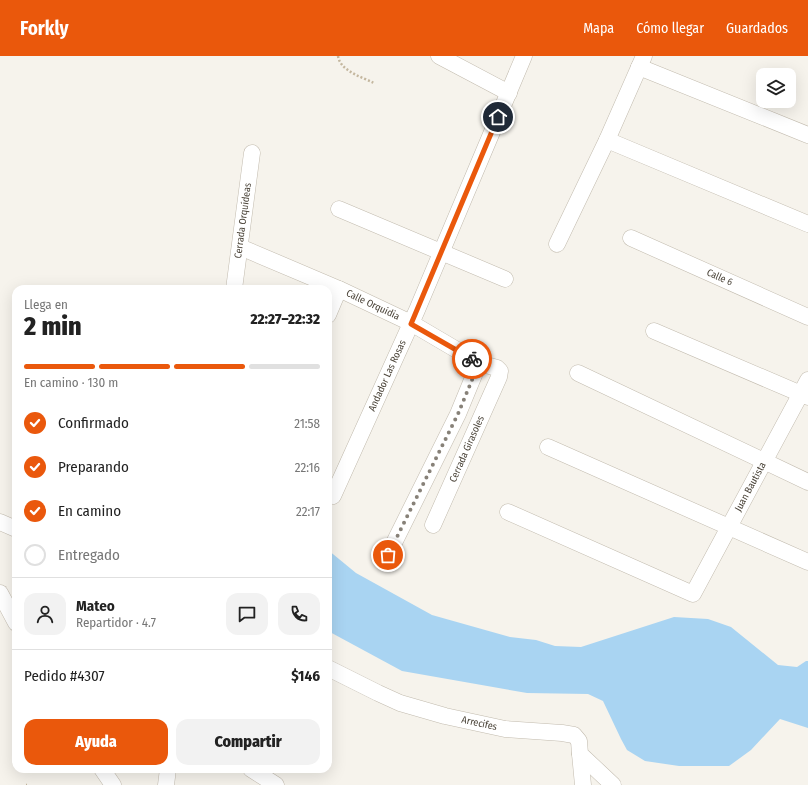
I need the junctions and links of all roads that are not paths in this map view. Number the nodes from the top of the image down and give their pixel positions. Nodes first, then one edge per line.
1 (439, 56) edge
2 (524, 56) edge
3 (641, 62) edge
4 (508, 93) junction
5 (808, 135) edge
6 (607, 140) junction
7 (252, 153) dead end
8 (339, 209) dead end
9 (808, 224) edge
10 (631, 238) dead end
11 (557, 244) dead end
12 (240, 247) junction
13 (441, 252) junction
14 (504, 279) dead end
15 (235, 285) edge
16 (330, 285) edge
17 (332, 286) edge
18 (339, 289) junction
19 (332, 306) edge
20 (808, 317) edge
21 (411, 324) junction
22 (654, 331) dead end
23 (479, 363) junction
24 (500, 373) joint
25 (578, 373) dead end
26 (806, 390) edge
27 (548, 447) dead end
28 (765, 461) junction
29 (808, 482) edge
30 (333, 496) dead end
31 (508, 512) dead end
32 (0, 522) edge
33 (433, 525) dead end
34 (12, 526) edge
35 (730, 526) junction
36 (388, 555) dead end
37 (808, 562) edge
38 (0, 593) edge
39 (12, 615) edge
40 (332, 670) edge
41 (580, 754) junction
42 (105, 773) edge
43 (168, 773) edge
44 (257, 773) edge
45 (113, 785) edge
46 (166, 785) edge
47 (276, 785) edge
48 (583, 785) edge
49 (613, 785) edge

1 - 4 street
2 - 4 street, Andador Las Rosas
3 - 5 street
3 - 6 street
4 - 13 street, Andador Las Rosas
6 - 9 street
6 - 11 street
7 - 12 street, Cerrada Orquídeas
8 - 13 street
10 - 20 street, Calle 6
12 - 15 street, Cerrada Orquídeas
12 - 16 street, Calle Orquidia
13 - 14 street
13 - 21 street, Andador Las Rosas
17 - 18 street, Calle Orquidia
18 - 19 street
18 - 21 street, Calle Orquidia
21 - 23 street, Calle Orquidia
21 - 30 street, Andador Las Rosas
22 - 26 street
23 - 24 street, Calle Orquidia
23 - 36 street
24 - 33 street, Cerrada Girasoles
25 - 28 street
26 - 28 street, Juan Bautista
27 - 35 street
28 - 29 street
28 - 35 street, Juan Bautista
31 - 35 street, Juan Bautista
32 - 34 street
35 - 37 street
38 - 39 street
40 - 41 street, Arrecifes
41 - 48 street
41 - 49 street, Arrecifes
42 - 45 street
43 - 46 street
44 - 47 street

